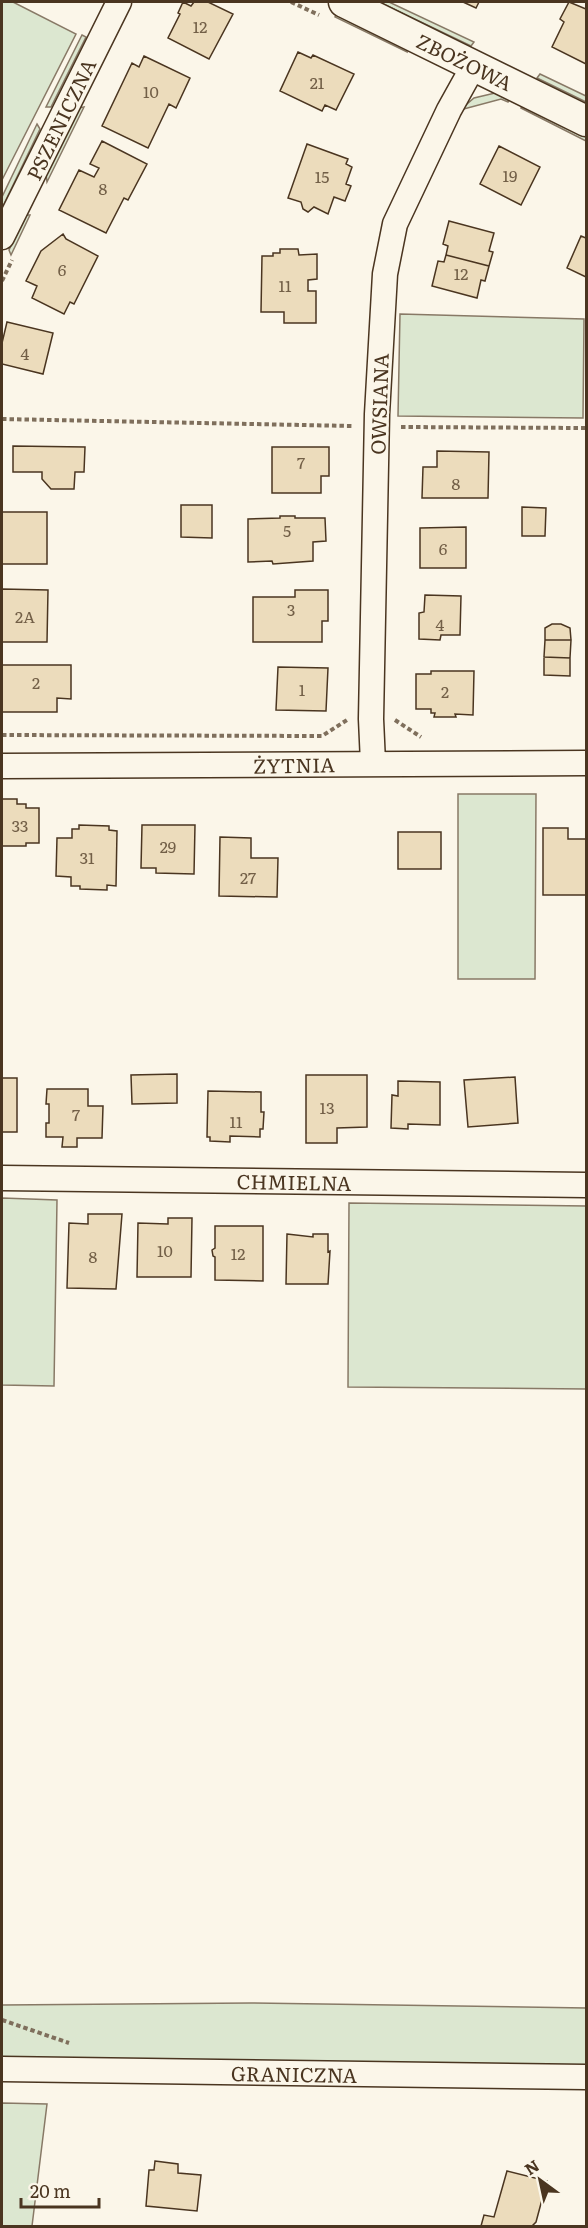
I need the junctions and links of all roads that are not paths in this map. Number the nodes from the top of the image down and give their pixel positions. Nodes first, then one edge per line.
1 (119, 2) edge
2 (344, 2) edge
3 (474, 65) junction
4 (586, 121) edge
5 (2, 237) edge
6 (372, 762) junction
7 (586, 763) edge
8 (2, 766) edge
9 (2, 1178) edge
10 (586, 1185) edge
11 (2, 2069) edge
12 (586, 2076) edge

1 - 5 street, PSZENICZNA
2 - 3 street, ZBOŻOWA
3 - 4 street, ZBOŻOWA
3 - 6 street, OWSIANA
6 - 7 street, ŻYTNIA
6 - 8 street, ŻYTNIA
9 - 10 street, CHMIELNA
11 - 12 street, GRANICZNA

